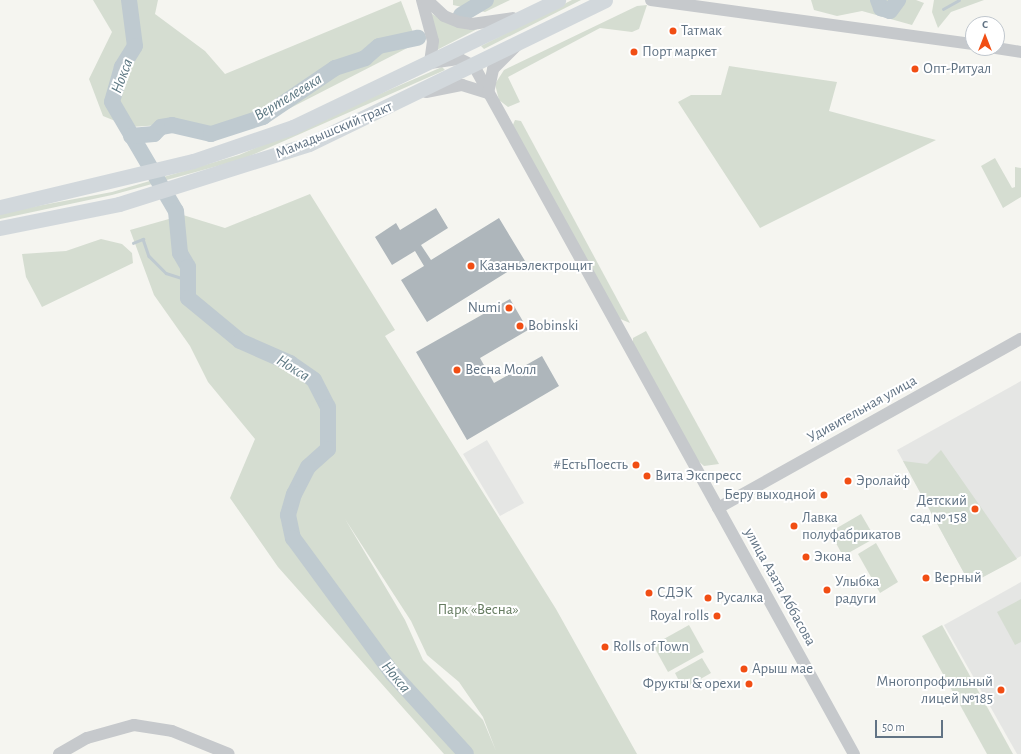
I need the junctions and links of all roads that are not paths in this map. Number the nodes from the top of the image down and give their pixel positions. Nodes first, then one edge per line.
1 (422, 0) edge
2 (427, 0) edge
3 (558, 0) edge
4 (605, 0) edge
5 (650, 0) edge
6 (676, 1) edge
7 (528, 15) junction
8 (518, 43) junction
9 (965, 43) edge
10 (1005, 49) edge
11 (1021, 52) edge
12 (430, 63) junction
13 (474, 66) junction
14 (488, 93) junction
15 (414, 95) junction
16 (0, 207) edge
17 (0, 228) edge
18 (1021, 339) edge
19 (718, 508) junction
20 (59, 754) edge
21 (229, 754) edge
22 (854, 754) edge

1 - 12 street
2 - 7 street
3 - 7 main road, Мамадышский тракт
4 - 8 main road, Мамадышский тракт
5 - 6 street
6 - 9 street
7 - 12 main road, Мамадышский тракт
8 - 13 main road, Мамадышский тракт
8 - 14 street
10 - 11 street
12 - 13 street
12 - 16 main road, Мамадышский тракт
13 - 14 street, улица Азата Аббасова
13 - 15 main road, Мамадышский тракт
14 - 15 street
14 - 19 street, улица Азата Аббасова
15 - 17 main road, Мамадышский тракт
18 - 19 street, Удивительная улица
19 - 22 street, улица Азата Аббасова
20 - 21 street

